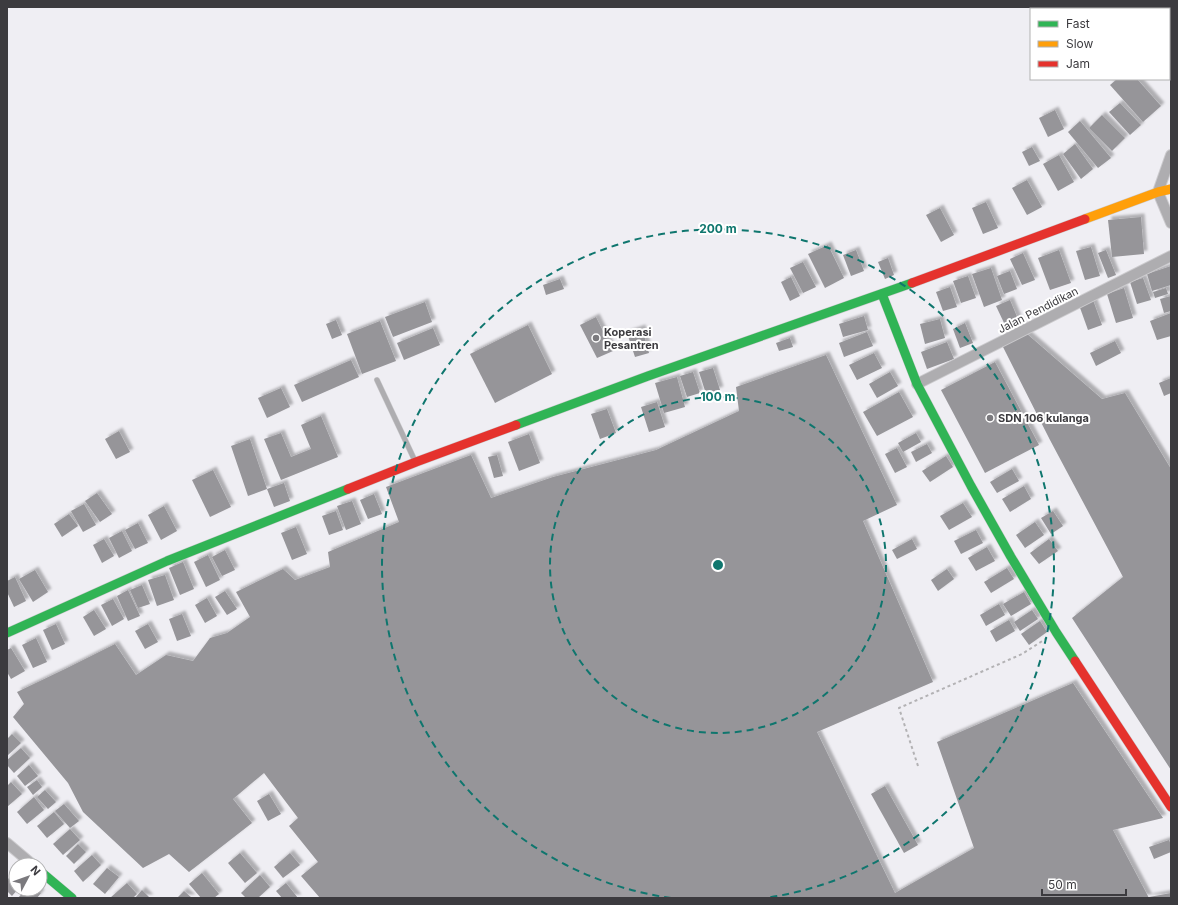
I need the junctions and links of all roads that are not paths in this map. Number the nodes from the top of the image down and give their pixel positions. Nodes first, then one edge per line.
1 (1171, 155) edge
2 (1171, 189) edge
3 (1158, 192) junction
4 (1171, 222) edge
5 (1171, 256) edge
6 (882, 294) junction
7 (378, 380) dead end
8 (917, 384) junction
9 (416, 462) junction
10 (7, 633) edge
11 (1171, 807) edge
12 (7, 843) edge
13 (24, 857) edge
14 (48, 878) edge
15 (72, 898) edge

1 - 3 street
2 - 3 street
3 - 4 street
3 - 6 street
5 - 8 street, Jalan Pendidikan
6 - 8 street
6 - 9 street
7 - 9 lane
8 - 11 street
9 - 10 street
12 - 13 street
14 - 15 street

